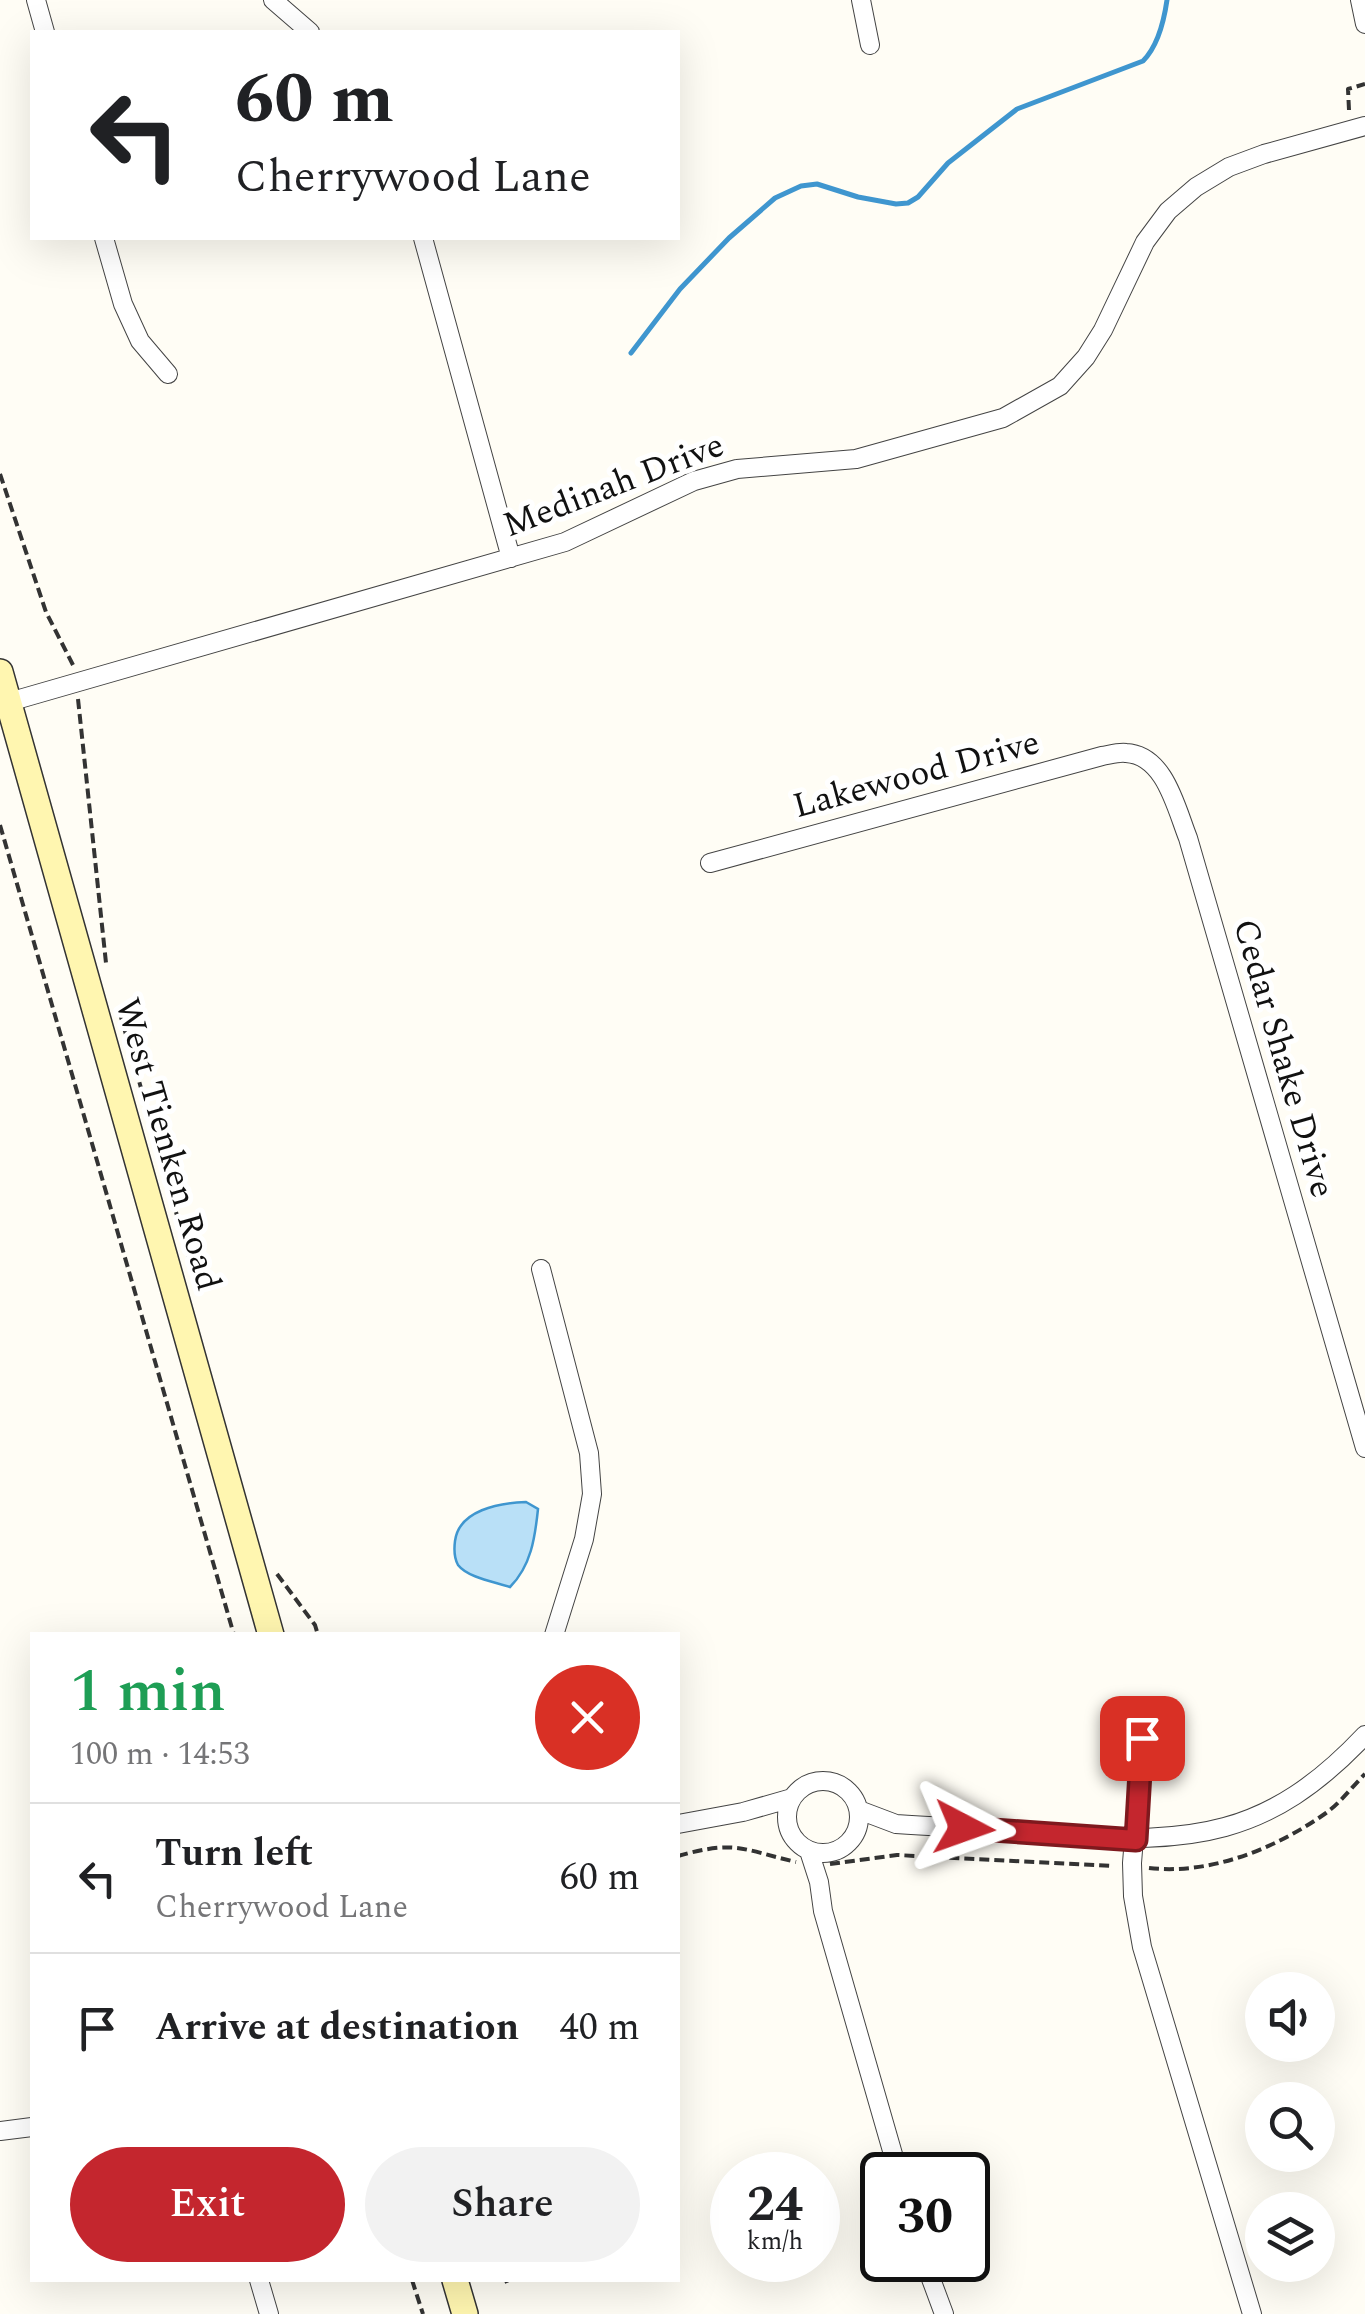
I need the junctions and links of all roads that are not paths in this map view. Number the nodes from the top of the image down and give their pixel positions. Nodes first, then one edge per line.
1 (36, 0) edge
2 (273, 0) edge
3 (860, 0) edge
4 (1360, 0) edge
5 (1365, 24) edge
6 (45, 30) edge
7 (308, 30) edge
8 (870, 44) dead end
9 (1359, 128) edge
10 (105, 240) edge
11 (424, 240) edge
12 (168, 374) dead end
13 (511, 558) junction
14 (0, 672) edge
15 (9, 702) junction
16 (1139, 756) joint
17 (710, 864) dead end
18 (542, 1269) dead end
19 (1365, 1448) edge
20 (269, 1632) edge
21 (555, 1632) edge
22 (1365, 1737) edge
23 (1142, 1738) dead end
24 (792, 1798) junction
25 (859, 1810) junction
26 (743, 1812) junction
27 (680, 1824) edge
28 (896, 1824) junction
29 (789, 1829) junction
30 (855, 1835) junction
31 (1136, 1840) junction
32 (834, 1852) junction
33 (804, 1857) junction
34 (819, 1882) junction
35 (30, 2127) edge
36 (0, 2131) edge
37 (892, 2152) edge
38 (260, 2282) edge
39 (456, 2282) edge
40 (932, 2282) edge
41 (269, 2314) edge
42 (466, 2314) edge
43 (944, 2314) edge
44 (1252, 2314) edge

1 - 6 street
2 - 7 street
3 - 8 street
4 - 5 street
9 - 13 street, Medinah Drive
10 - 12 street
11 - 13 street
13 - 15 street, Medinah Drive
14 - 15 street, West Tienken Road
15 - 20 street, West Tienken Road
16 - 17 street, Lakewood Drive
16 - 19 street, Cedar Shake Drive
18 - 21 street
22 - 31 street
23 - 31 street
24 - 25 street
24 - 26 street
24 - 29 street
25 - 28 street
25 - 30 street
26 - 27 street
26 - 29 street
28 - 30 street
28 - 31 street
29 - 33 street
30 - 32 street
31 - 44 street
32 - 33 street
32 - 34 street
33 - 34 street
34 - 37 street
35 - 36 street
38 - 41 street
39 - 42 street
40 - 43 street

